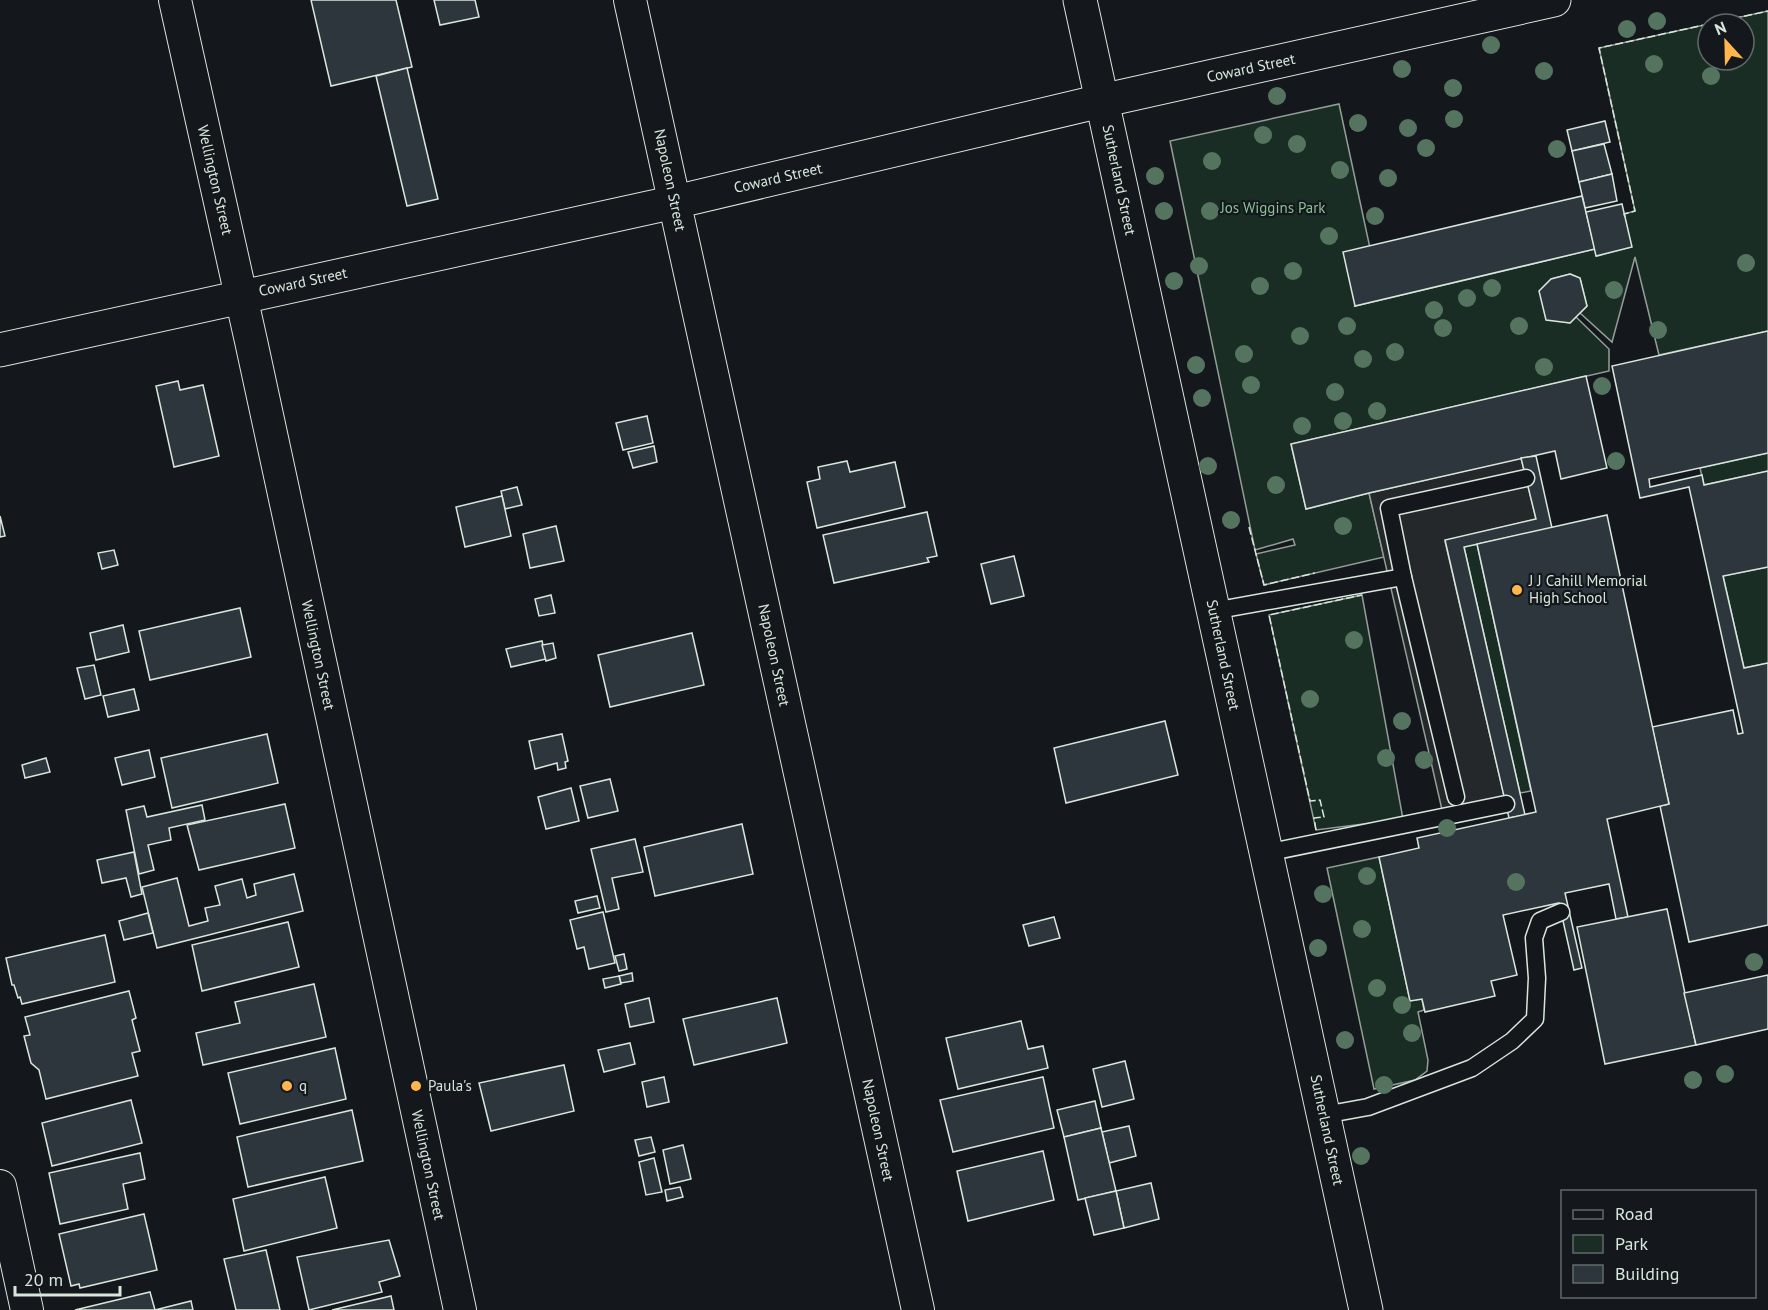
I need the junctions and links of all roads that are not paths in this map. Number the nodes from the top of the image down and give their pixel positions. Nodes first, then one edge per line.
1 (175, 0) edge
2 (630, 0) edge
3 (1080, 0) edge
4 (1554, 0) edge
5 (1101, 101) junction
6 (675, 202) junction
7 (240, 296) junction
8 (0, 350) edge
9 (1526, 478) dead end
10 (1403, 577) junction
11 (1213, 611) junction
12 (1456, 797) dead end
13 (1506, 804) dead end
14 (1266, 853) junction
15 (1561, 912) dead end
16 (1324, 1115) junction
17 (0, 1186) edge
18 (27, 1310) edge
19 (460, 1310) edge
20 (918, 1310) edge
21 (1366, 1310) edge

1 - 7 street, Wellington Street
2 - 6 street, Napoleon Street
3 - 5 street, Sutherland Street
4 - 5 street, Coward Street
5 - 6 street, Coward Street
5 - 11 street, Sutherland Street
6 - 7 street, Coward Street
6 - 20 street, Napoleon Street
7 - 8 street, Coward Street
7 - 19 street, Wellington Street
9 - 10 lane
10 - 11 lane
10 - 12 lane
11 - 14 street, Sutherland Street
13 - 14 lane
14 - 16 street, Sutherland Street
15 - 16 lane
16 - 21 street, Sutherland Street
17 - 18 street

